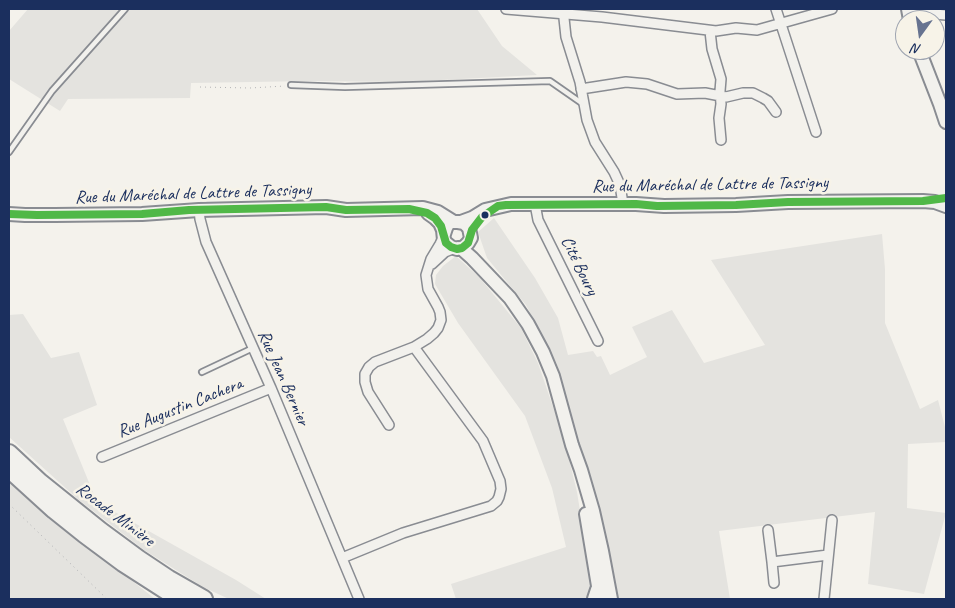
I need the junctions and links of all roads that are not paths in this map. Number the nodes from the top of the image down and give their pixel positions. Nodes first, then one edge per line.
1 (125, 9) edge
2 (506, 9) edge
3 (776, 9) edge
4 (830, 9) edge
5 (563, 11) edge
6 (780, 24) junction
7 (710, 31) junction
8 (924, 60) edge
9 (291, 85) road end
10 (581, 89) junction
11 (720, 96) junction
12 (943, 103) edge
13 (584, 105) junction
14 (776, 112) dead end
15 (946, 122) edge
16 (816, 132) dead end
17 (721, 140) dead end
18 (9, 152) edge
19 (946, 198) edge
20 (923, 201) junction
21 (535, 204) junction
22 (623, 204) junction
23 (498, 206) junction
24 (946, 206) edge
25 (409, 208) junction
26 (199, 210) junction
27 (9, 214) edge
28 (457, 222) junction
29 (444, 235) junction
30 (471, 235) junction
31 (456, 248) junction
32 (426, 275) junction
33 (499, 286) junction
34 (598, 341) dead end
35 (414, 347) junction
36 (253, 348) junction
37 (202, 372) dead end
38 (271, 388) junction
39 (389, 425) dead end
40 (9, 453) edge
41 (102, 457) dead end
42 (9, 468) edge
43 (832, 520) dead end
44 (768, 530) dead end
45 (828, 555) junction
46 (342, 558) junction
47 (772, 562) junction
48 (774, 583) dead end
49 (601, 597) edge
50 (179, 599) edge
51 (204, 599) edge
52 (359, 599) edge
53 (824, 599) edge

1 - 18 lane
2 - 5 street
3 - 6 street
4 - 6 street
5 - 7 street
5 - 10 street
6 - 7 street
6 - 16 street
7 - 11 street
8 - 12 street
9 - 13 lane
10 - 11 street
10 - 13 street
11 - 14 street
11 - 17 street
12 - 15 street
13 - 22 street
19 - 20 street, Rue du Maréchal de Lattre de Tassigny
20 - 22 street, Rue du Maréchal de Lattre de Tassigny
20 - 24 street, Rue du Maréchal de Lattre de Tassigny
21 - 22 street, Rue du Maréchal de Lattre de Tassigny
21 - 23 street, Rue du Maréchal de Lattre de Tassigny
21 - 34 street, Cité Boury
23 - 28 street, Rue du Maréchal de Lattre de Tassigny
23 - 30 street
25 - 26 street, Rue du Maréchal de Lattre de Tassigny
25 - 28 street, Rue du Maréchal de Lattre de Tassigny
25 - 29 street, Rue du Maréchal de Lattre de Tassigny
26 - 27 street, Rue du Maréchal de Lattre de Tassigny
26 - 36 street, Rue Jean Bernier
28 - 29 street
28 - 30 street
29 - 31 street
29 - 32 street
30 - 31 street
30 - 33 street
31 - 32 street
31 - 33 street
32 - 35 street
33 - 49 street
35 - 39 street
35 - 46 street
36 - 37 lane
36 - 38 street, Rue Jean Bernier
38 - 41 street, Rue Augustin Cachera
38 - 46 street, Rue Jean Bernier
40 - 51 highway, Rocade Minière
42 - 50 highway, Rocade Minière
43 - 45 street
44 - 47 street
45 - 47 street
45 - 53 street
46 - 52 street, Rue Jean Bernier
47 - 48 street

